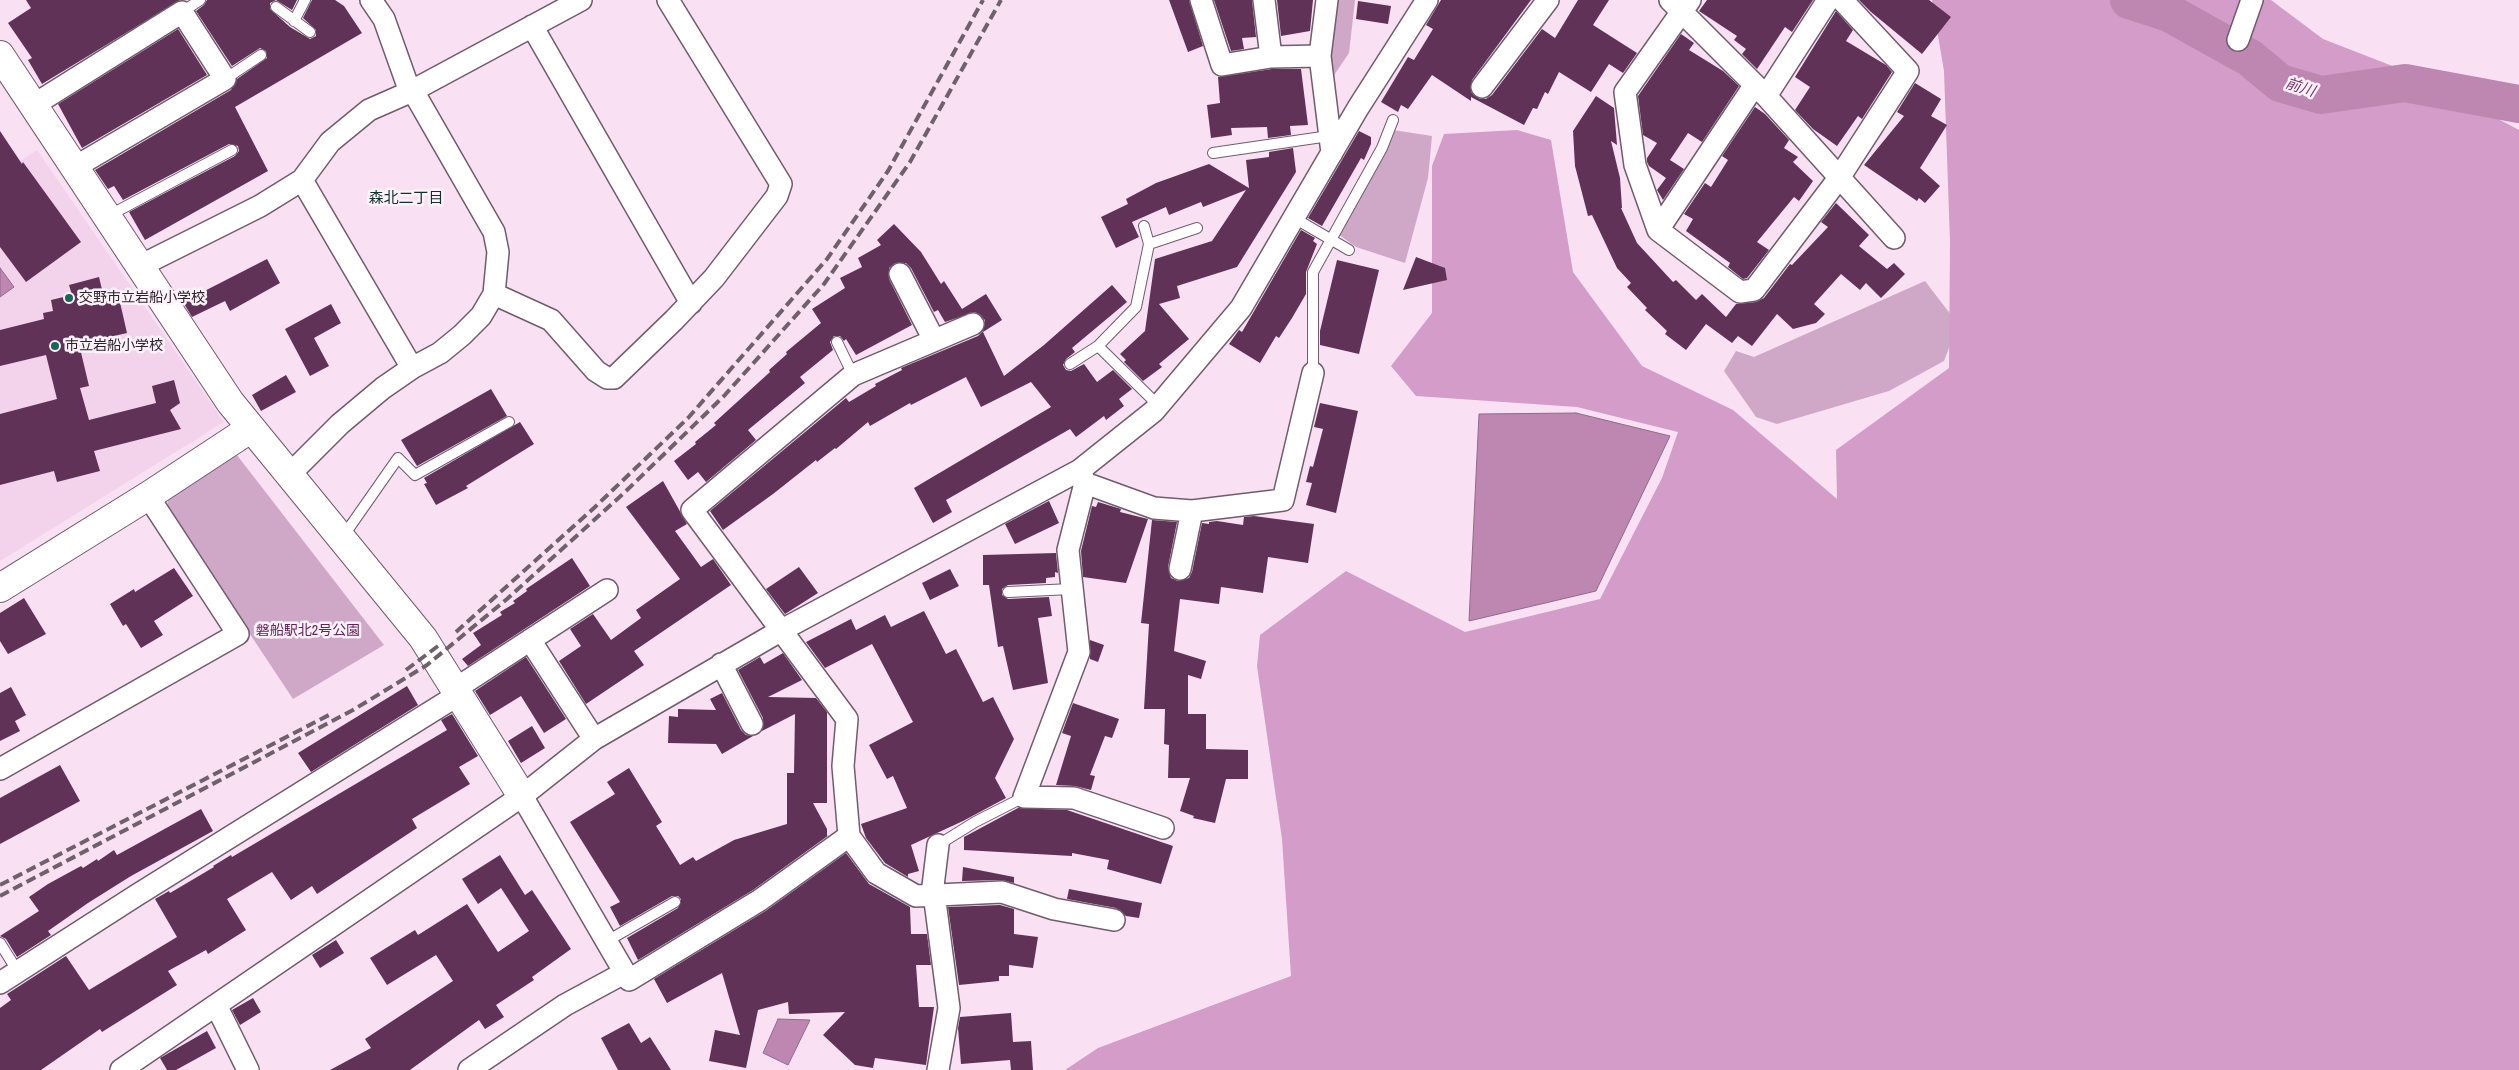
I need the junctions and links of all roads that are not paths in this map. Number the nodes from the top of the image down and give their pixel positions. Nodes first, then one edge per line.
1 (200, 0) edge
2 (305, 0) edge
3 (371, 0) edge
4 (581, 0) edge
5 (668, 0) edge
6 (1201, 0) edge
7 (1264, 0) edge
8 (1326, 0) edge
9 (1427, 0) edge
10 (1548, 0) edge
11 (1828, 0) edge
12 (1842, 0) edge
13 (2252, 0) edge
14 (1680, 4) edge
15 (276, 7) dead end
16 (182, 12) junction
17 (294, 20) junction
18 (532, 26) junction
19 (310, 32) dead end
20 (2238, 40) dead end
21 (261, 54) dead end
22 (1320, 56) junction
23 (1271, 57) junction
24 (1, 58) edge
25 (225, 80) junction
26 (1482, 87) dead end
27 (411, 91) junction
28 (1760, 91) junction
29 (32, 106) junction
30 (1393, 120) dead end
31 (1331, 145) junction
32 (232, 150) dead end
33 (1213, 153) dead end
34 (75, 167) junction
35 (1839, 178) junction
36 (302, 180) junction
37 (108, 216) junction
38 (1294, 218) junction
39 (1144, 226) dead end
40 (1197, 228) dead end
41 (1658, 230) junction
42 (1894, 238) dead end
43 (1332, 239) junction
44 (1149, 244) junction
45 (1349, 250) dead end
46 (140, 266) junction
47 (900, 274) dead end
48 (494, 294) junction
49 (691, 303) junction
50 (973, 324) dead end
51 (934, 340) junction
52 (837, 342) dead end
53 (1098, 346) junction
54 (1070, 364) dead end
55 (412, 368) junction
56 (1314, 373) joint
57 (854, 374) junction
58 (1159, 406) junction
59 (509, 422) dead end
60 (250, 429) junction
61 (289, 475) junction
62 (1082, 476) junction
63 (148, 496) junction
64 (1192, 511) junction
65 (341, 538) junction
66 (1180, 569) dead end
67 (0, 588) edge
68 (1071, 589) junction
69 (607, 590) dead end
70 (1008, 592) dead end
71 (780, 631) junction
72 (530, 640) junction
73 (721, 664) junction
74 (457, 692) junction
75 (752, 724) dead end
76 (594, 739) junction
77 (0, 769) edge
78 (522, 796) junction
79 (1024, 797) junction
80 (1163, 828) dead end
81 (849, 836) junction
82 (938, 845) joint
83 (934, 894) junction
84 (675, 902) dead end
85 (1114, 920) dead end
86 (606, 941) junction
87 (0, 943) edge
88 (18, 972) junction
89 (624, 973) junction
90 (0, 983) edge
91 (216, 1005) junction
92 (121, 1070) edge
93 (248, 1070) edge
94 (469, 1070) edge
95 (938, 1070) edge

1 - 16 lane
2 - 17 lane
3 - 27 street
4 - 18 street
5 - 49 street
6 - 23 street
7 - 23 street
8 - 22 street
9 - 31 street
10 - 26 street
11 - 28 street
12 - 35 street
13 - 20 street
14 - 28 street
14 - 41 street
15 - 17 lane
16 - 25 street
16 - 29 street
17 - 19 lane
18 - 27 street
18 - 49 street
21 - 25 lane
22 - 23 street
22 - 31 street
24 - 29 street
25 - 34 street
27 - 36 street
27 - 48 street
28 - 35 street
28 - 41 street
29 - 34 street
30 - 43 lane
31 - 33 lane
31 - 38 street
32 - 37 lane
34 - 37 street
35 - 41 street
35 - 42 street
36 - 46 street
36 - 55 street
37 - 46 street
38 - 43 lane
38 - 58 street
39 - 44 lane
40 - 44 lane
43 - 45 lane
43 - 56 lane
44 - 53 lane
46 - 60 street
47 - 51 street
48 - 49 street
48 - 55 street
50 - 51 street
51 - 57 street
52 - 57 lane
53 - 54 lane
53 - 58 lane
55 - 61 street
56 - 64 street
57 - 71 street
58 - 62 street
59 - 65 lane
60 - 61 street
60 - 63 street
61 - 65 street
62 - 64 street
62 - 68 street
62 - 71 street
63 - 67 street
63 - 77 street
64 - 66 street
65 - 74 street
68 - 70 lane
68 - 79 street
69 - 72 street
71 - 73 street
71 - 81 street
72 - 74 street
72 - 76 street
73 - 75 street
73 - 76 street
74 - 78 street
74 - 88 street
76 - 78 street
78 - 86 street
78 - 91 street
79 - 80 street
79 - 82 lane
81 - 83 street
81 - 89 street
82 - 83 street
83 - 85 street
83 - 95 street
84 - 86 lane
86 - 89 street
87 - 88 lane
88 - 90 street
89 - 94 street
91 - 92 street
91 - 93 street

